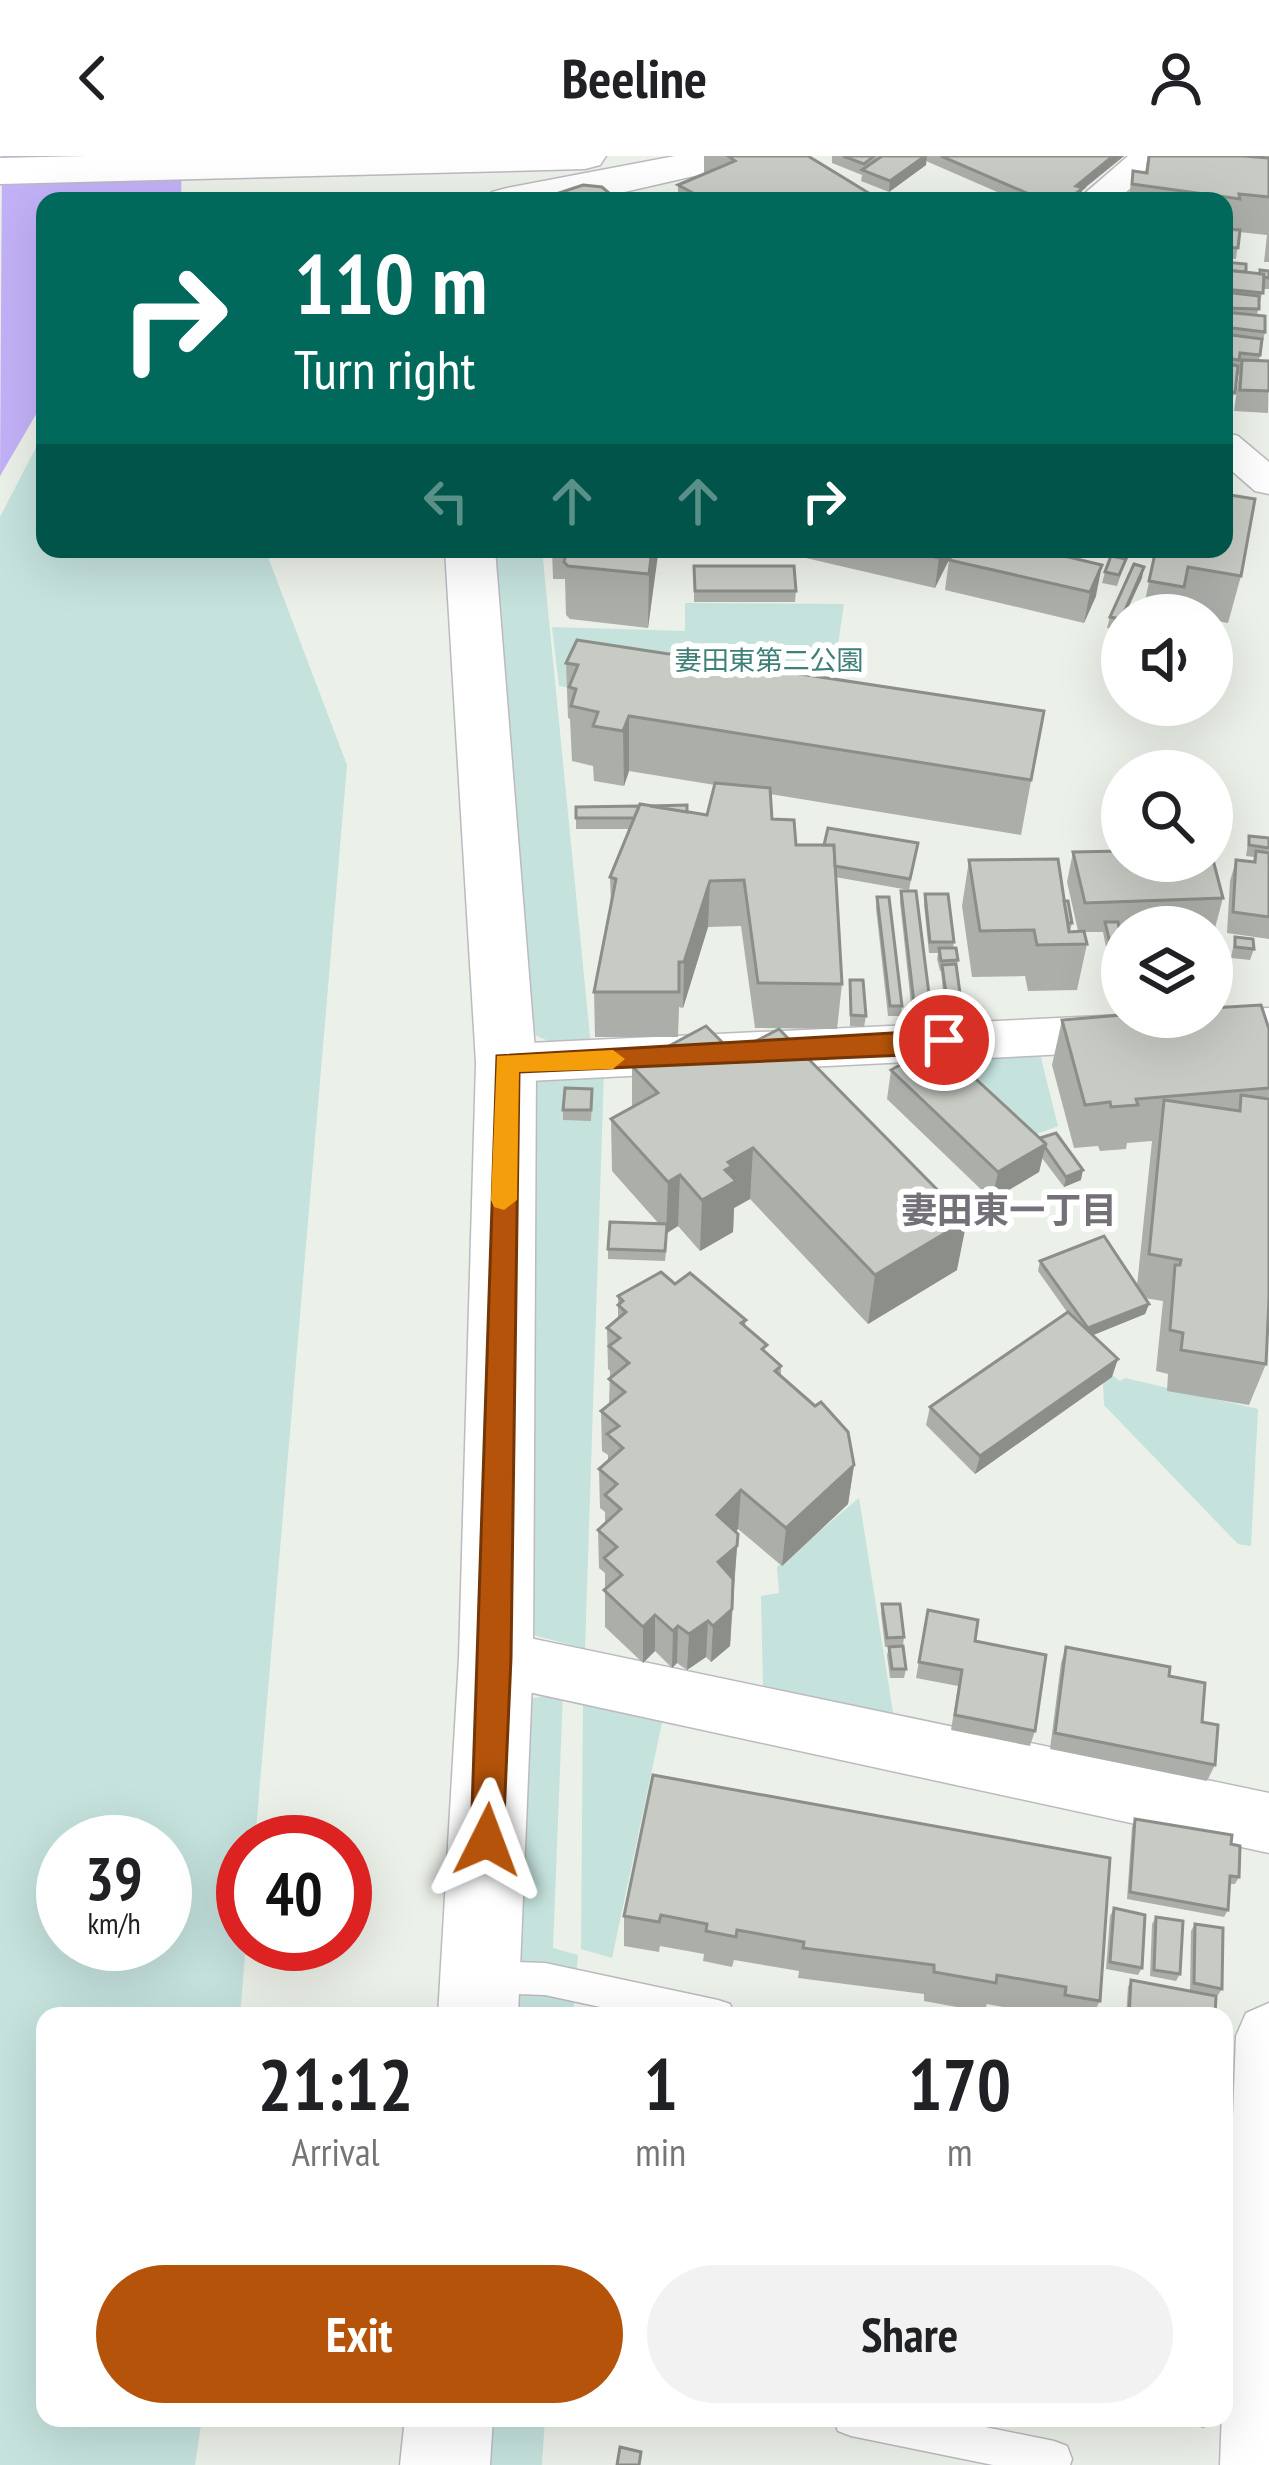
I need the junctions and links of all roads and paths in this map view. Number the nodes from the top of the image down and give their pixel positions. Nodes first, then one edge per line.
1 (585, 156) edge
2 (727, 156) edge
3 (1150, 156) edge
4 (0, 170) edge
5 (561, 192) edge
6 (1105, 192) edge
7 (1233, 452) edge
8 (1269, 482) edge
9 (471, 558) edge
10 (1269, 1026) edge
11 (506, 1063) junction
12 (496, 1658) junction
13 (1269, 1823) edge
14 (479, 1996) edge
15 (676, 2007) edge
16 (1269, 2036) edge
17 (448, 2427) edge
18 (895, 2427) edge
19 (1054, 2459) dead end
20 (445, 2465) edge
21 (1257, 2465) edge

1 - 4 street
2 - 5 street
3 - 6 street
7 - 8 street
9 - 11 street
10 - 11 street
11 - 12 street
12 - 13 street
12 - 14 street
14 - 15 lane
16 - 21 street
17 - 20 street
18 - 19 lane

